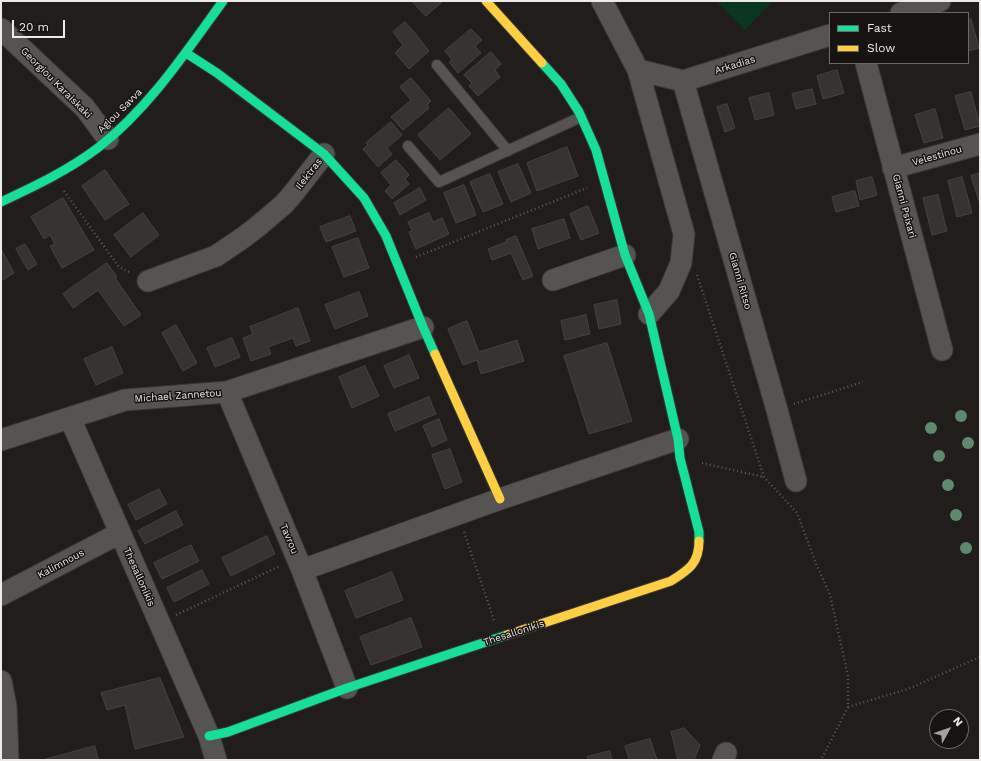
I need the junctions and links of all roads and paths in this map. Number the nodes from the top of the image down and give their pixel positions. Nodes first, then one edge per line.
1 (223, 1) edge
2 (486, 1) edge
3 (602, 1) edge
4 (940, 1) edge
5 (904, 12) edge
6 (1, 29) edge
7 (829, 35) edge
8 (186, 53) junction
9 (866, 64) edge
10 (436, 65) dead end
11 (638, 70) junction
12 (683, 81) junction
13 (580, 117) junction
14 (108, 139) junction
15 (980, 144) edge
16 (408, 146) dead end
17 (508, 151) junction
18 (324, 154) junction
19 (893, 168) junction
20 (54, 176) junction
21 (604, 181) junction
22 (1, 202) edge
23 (625, 255) junction
24 (398, 264) junction
25 (553, 280) dead end
26 (148, 281) joint
27 (649, 314) junction
28 (423, 327) junction
29 (942, 350) dead end
30 (863, 382) dead end
31 (227, 392) junction
32 (777, 410) junction
33 (70, 418) junction
34 (1, 440) edge
35 (679, 449) junction
36 (764, 477) dead end
37 (796, 481) dead end
38 (500, 499) junction
39 (457, 514) junction
40 (120, 533) junction
41 (299, 564) junction
42 (1, 596) edge
43 (159, 622) junction
44 (500, 638) junction
45 (980, 657) edge
46 (1, 681) edge
47 (347, 688) junction
48 (209, 736) junction
49 (8, 760) edge
50 (216, 760) edge
51 (821, 760) edge

1 - 8 street, Agiou Savva
2 - 13 street, Thesallonikis
3 - 11 street
4 - 5 street
6 - 14 street, Georgiou Karaiskaki
7 - 12 street, Arkadias
8 - 14 street, Agiou Savva
8 - 18 street, Ilektras
9 - 19 street, Gianni Psixari
10 - 17 lane
11 - 12 street
11 - 27 street
12 - 32 street, Gianni Ritso
13 - 17 lane
13 - 21 street, Thesallonikis
14 - 20 street, Agiou Savva
15 - 19 street, Velestinou
16 - 17 lane
18 - 24 street
18 - 26 street, Ilektras
19 - 29 street, Gianni Psixari
20 - 22 street, Agiou Savva
20 - 26 path
21 - 23 street, Thesallonikis
21 - 24 path
23 - 25 street
23 - 27 street, Thesallonikis
24 - 28 street
27 - 35 street, Thesallonikis
28 - 31 street, Michael Zannetou
28 - 38 street
30 - 32 path
31 - 33 street, Michael Zannetou
31 - 41 street, Tavrou
32 - 37 street, Gianni Ritso
33 - 34 street, Michael Zannetou
33 - 40 street, Thesallonikis
35 - 36 path
35 - 38 street
35 - 44 street, Thesallonikis
38 - 39 street
39 - 41 street
39 - 44 path
40 - 42 street, Kalimnous
40 - 43 street, Thesallonikis
41 - 43 path
41 - 47 street, Tavrou
43 - 48 street, Thesallonikis
44 - 47 street, Thesallonikis
45 - 51 path
46 - 49 street
47 - 48 street, Thesallonikis
48 - 50 street, Thesallonikis

